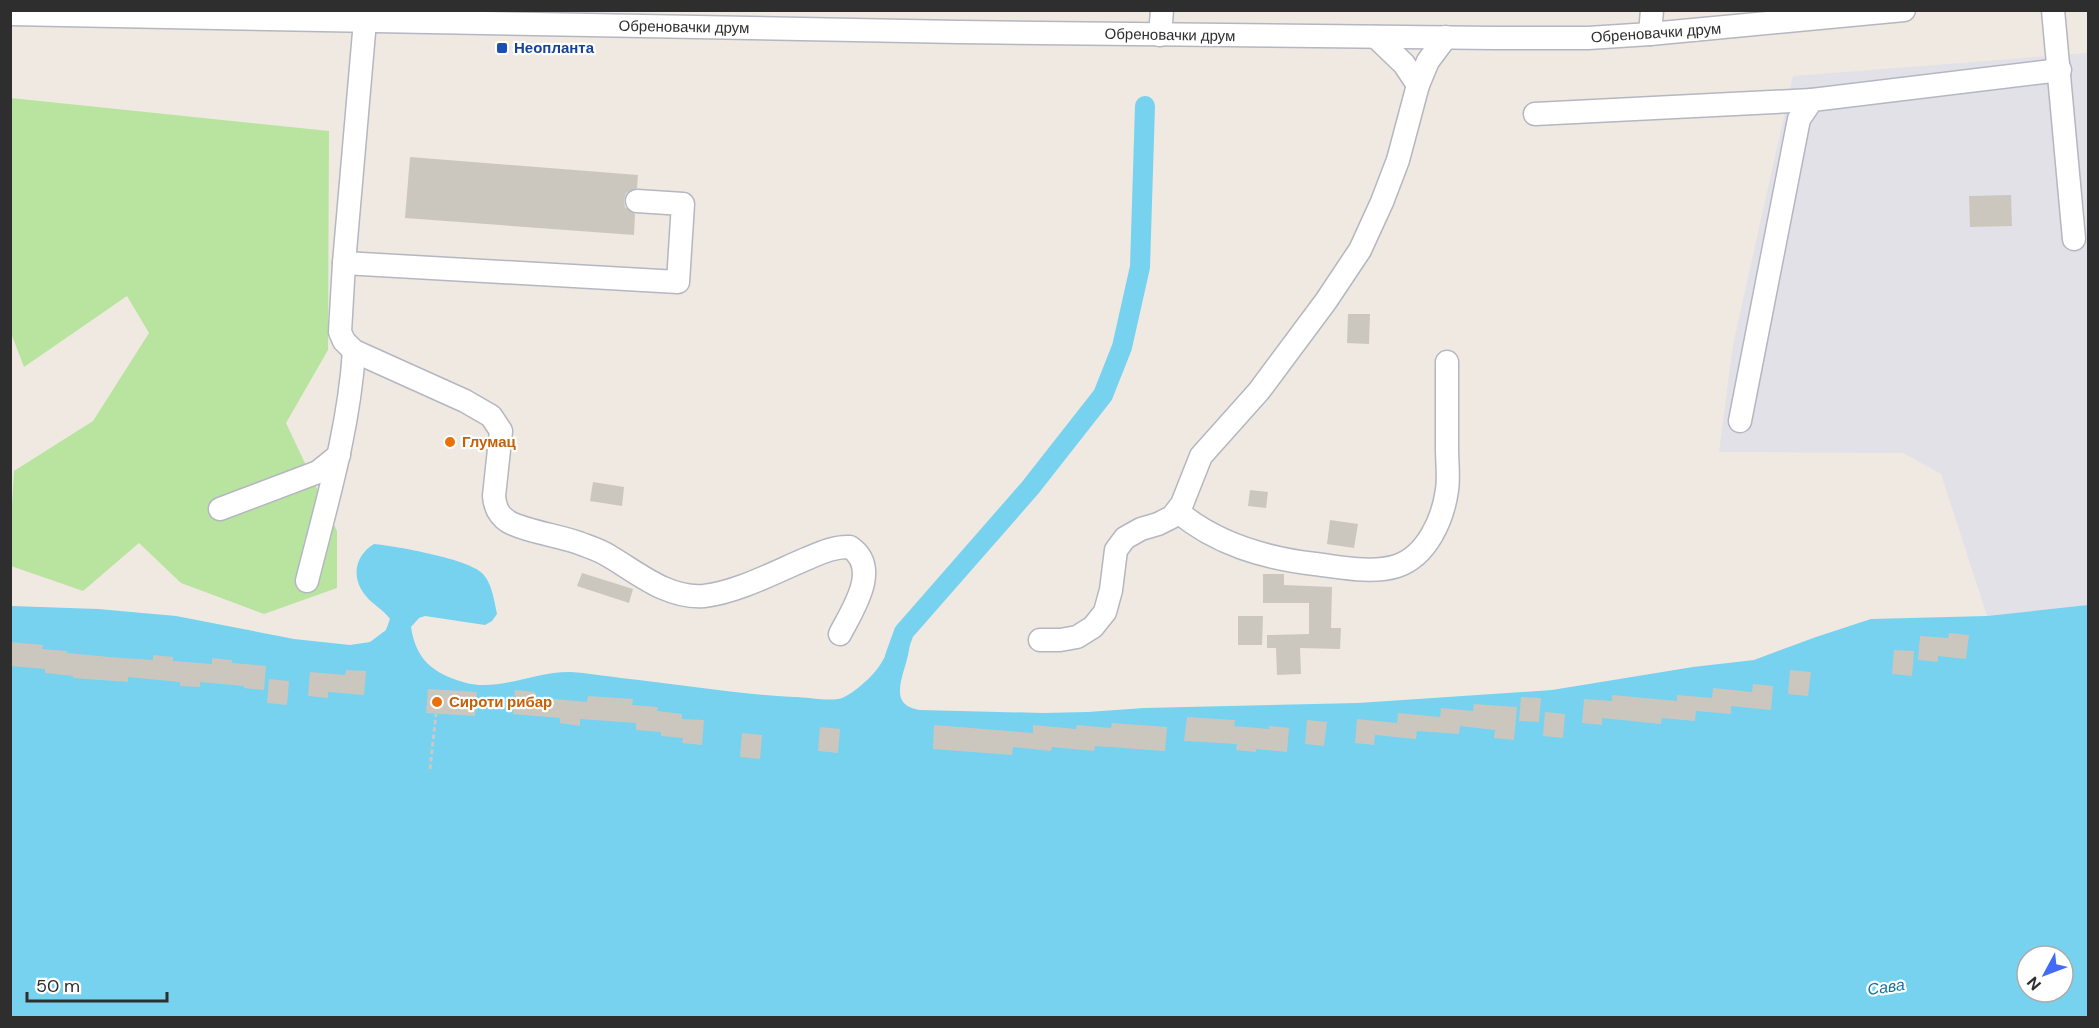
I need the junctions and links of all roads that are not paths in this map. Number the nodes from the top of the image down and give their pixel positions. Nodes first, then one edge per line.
1 (1162, 10) edge
2 (1652, 10) edge
3 (1904, 10) edge
4 (2054, 10) edge
5 (10, 14) edge
6 (435, 16) edge
7 (365, 21) junction
8 (1650, 34) junction
9 (1160, 35) junction
10 (1376, 37) junction
11 (1446, 37) junction
12 (2060, 70) junction
13 (1418, 85) junction
14 (1812, 100) junction
15 (1535, 114) dead end
16 (638, 201) dead end
17 (2074, 239) dead end
18 (344, 263) junction
19 (354, 351) junction
20 (1447, 362) dead end
21 (1740, 421) dead end
22 (339, 455) junction
23 (220, 509) dead end
24 (1177, 511) junction
25 (307, 581) dead end
26 (840, 634) dead end
27 (1040, 640) dead end

1 - 9 street
2 - 8 street
3 - 8 street, Обреновачки друм
4 - 12 street
5 - 7 street, Обреновачки друм
6 - 7 street, Обреновачки друм
6 - 9 street, Обреновачки друм
7 - 18 street
8 - 11 street, Обреновачки друм
9 - 10 street, Обреновачки друм
10 - 11 street, Обреновачки друм
10 - 13 street
11 - 13 street
12 - 14 street
12 - 17 street
13 - 24 street
14 - 15 street
14 - 21 street
16 - 18 street
18 - 19 street
19 - 22 street
19 - 26 street
20 - 24 street
22 - 23 street
22 - 25 street
24 - 27 street

